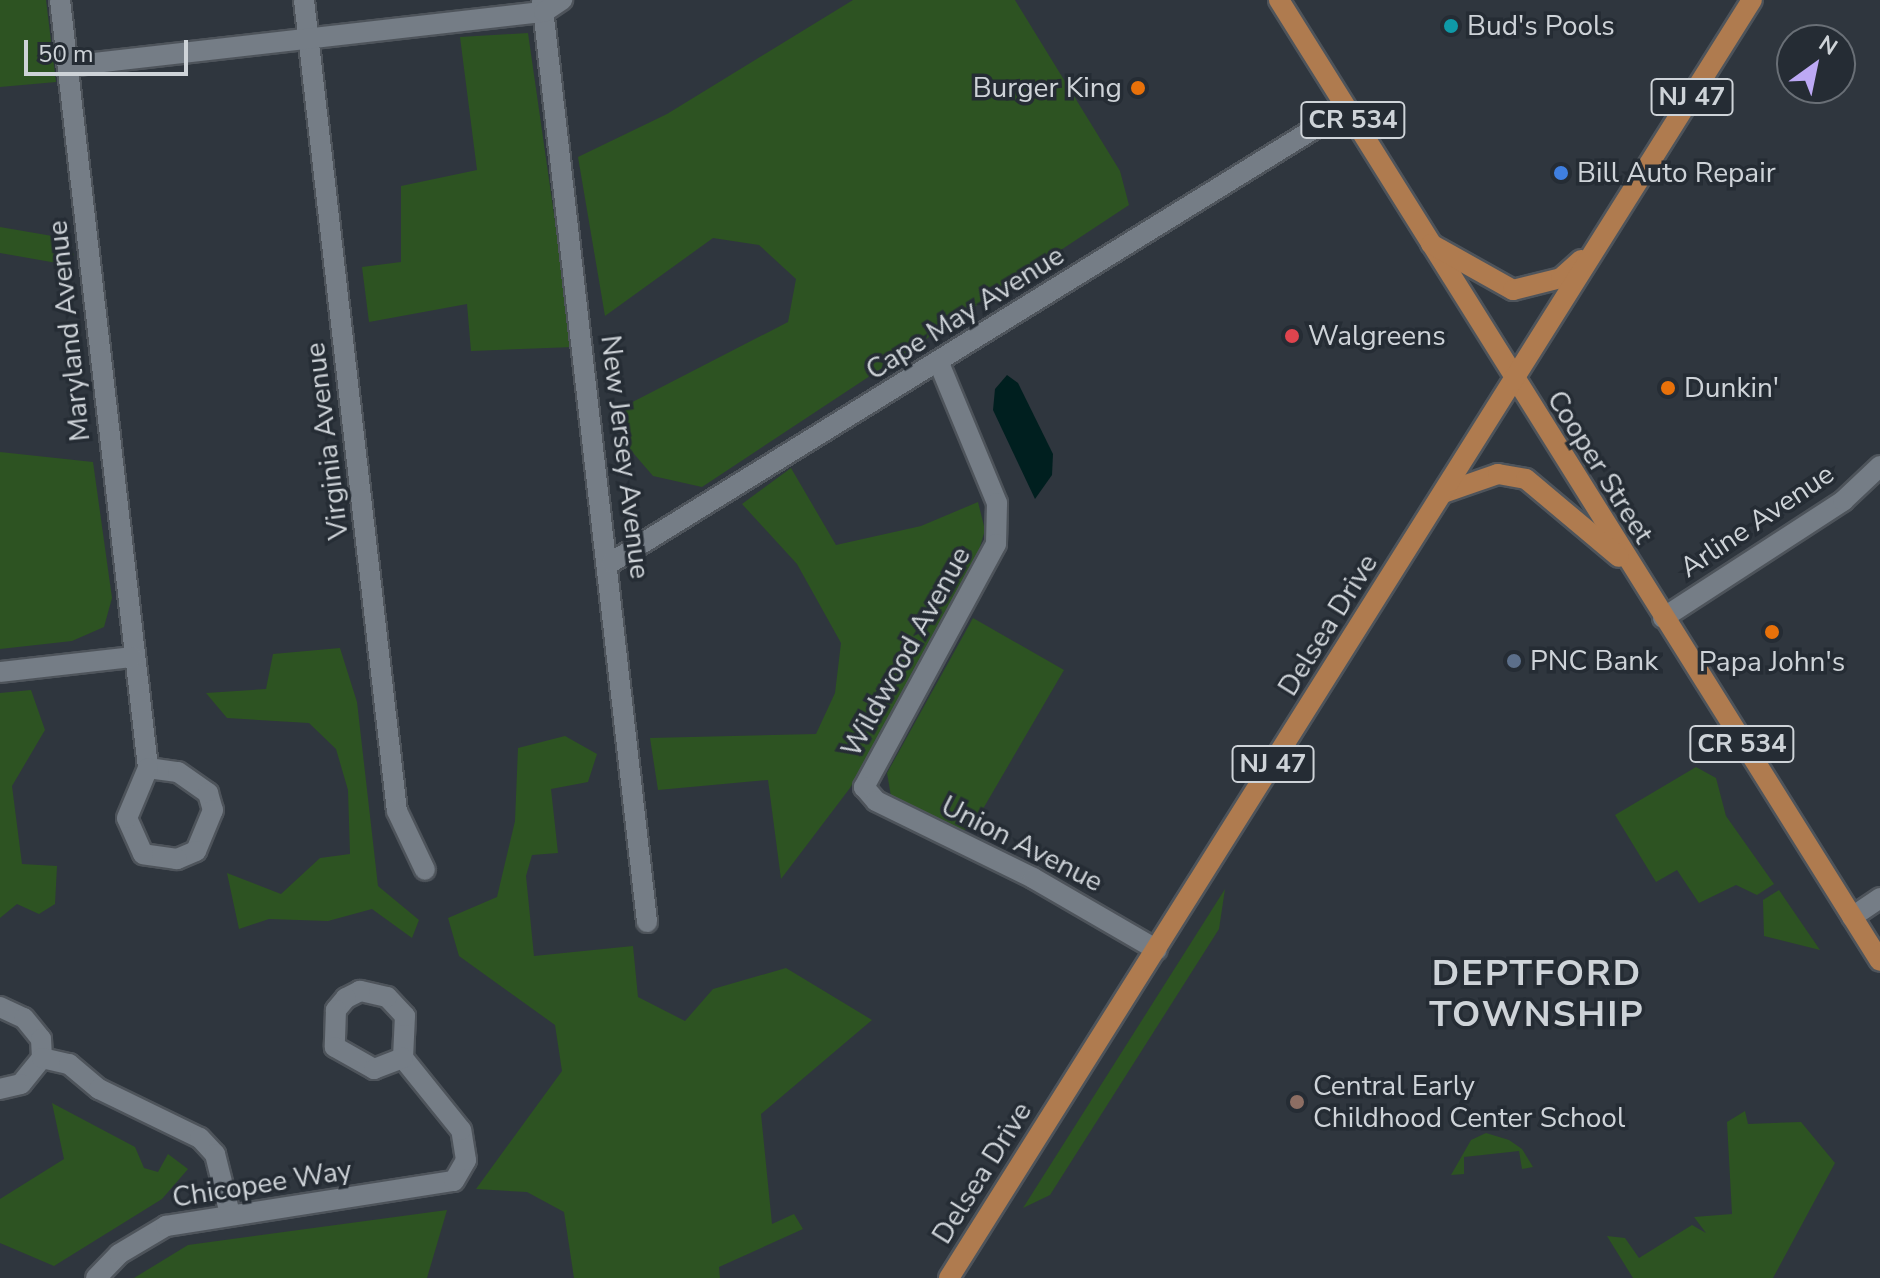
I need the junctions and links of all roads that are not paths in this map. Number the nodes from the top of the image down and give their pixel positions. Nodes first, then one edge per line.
1 (60, 0) edge
2 (304, 0) edge
3 (562, 0) edge
4 (1279, 0) edge
5 (1752, 0) edge
6 (543, 6) edge
7 (308, 36) junction
8 (68, 66) junction
9 (1346, 109) junction
10 (1426, 241) junction
11 (1599, 244) junction
12 (939, 363) junction
13 (1513, 382) junction
14 (1880, 466) edge
15 (1443, 493) junction
16 (612, 562) junction
17 (1629, 565) junction
18 (1663, 618) junction
19 (132, 657) junction
20 (0, 672) edge
21 (148, 768) junction
22 (864, 787) joint
23 (425, 870) dead end
24 (1880, 898) edge
25 (1852, 917) junction
26 (647, 922) dead end
27 (1157, 950) junction
28 (1880, 961) edge
29 (0, 1007) edge
30 (42, 1058) junction
31 (403, 1058) dead end
32 (0, 1089) edge
33 (230, 1214) junction
34 (96, 1278) edge
35 (949, 1278) edge

1 - 8 street, Maryland Avenue
2 - 7 street, Virginia Avenue
3 - 6 street
4 - 9 main road, Cooper Street / CR 534
5 - 11 main road, Delsea Drive / NJ 47
6 - 7 street
6 - 16 street, New Jersey Avenue
7 - 8 street
7 - 23 street, Virginia Avenue
8 - 19 street, Maryland Avenue
9 - 10 main road, Cooper Street / CR 534
9 - 12 street, Cape May Avenue
10 - 11 main road
10 - 13 main road, Cooper Street / CR 534
11 - 13 main road, Delsea Drive / NJ 47
12 - 16 street, Cape May Avenue
12 - 22 street, Wildwood Avenue
13 - 15 main road, Delsea Drive / NJ 47
13 - 17 main road, Cooper Street / CR 534
14 - 18 street, Arline Avenue
15 - 17 main road
15 - 27 main road, Delsea Drive / NJ 47
16 - 26 street, New Jersey Avenue
17 - 18 main road, Cooper Street / CR 534
18 - 25 main road, Cooper Street / CR 534
19 - 20 street
19 - 21 street, Maryland Avenue
21 - 21 street
22 - 27 street, Union Avenue
24 - 25 street
25 - 28 main road, Cooper Street / CR 534
27 - 35 main road, Delsea Drive / NJ 47
29 - 30 street
30 - 32 street
30 - 33 street
31 - 33 street, Chicopee Way
33 - 34 street, Chicopee Way

